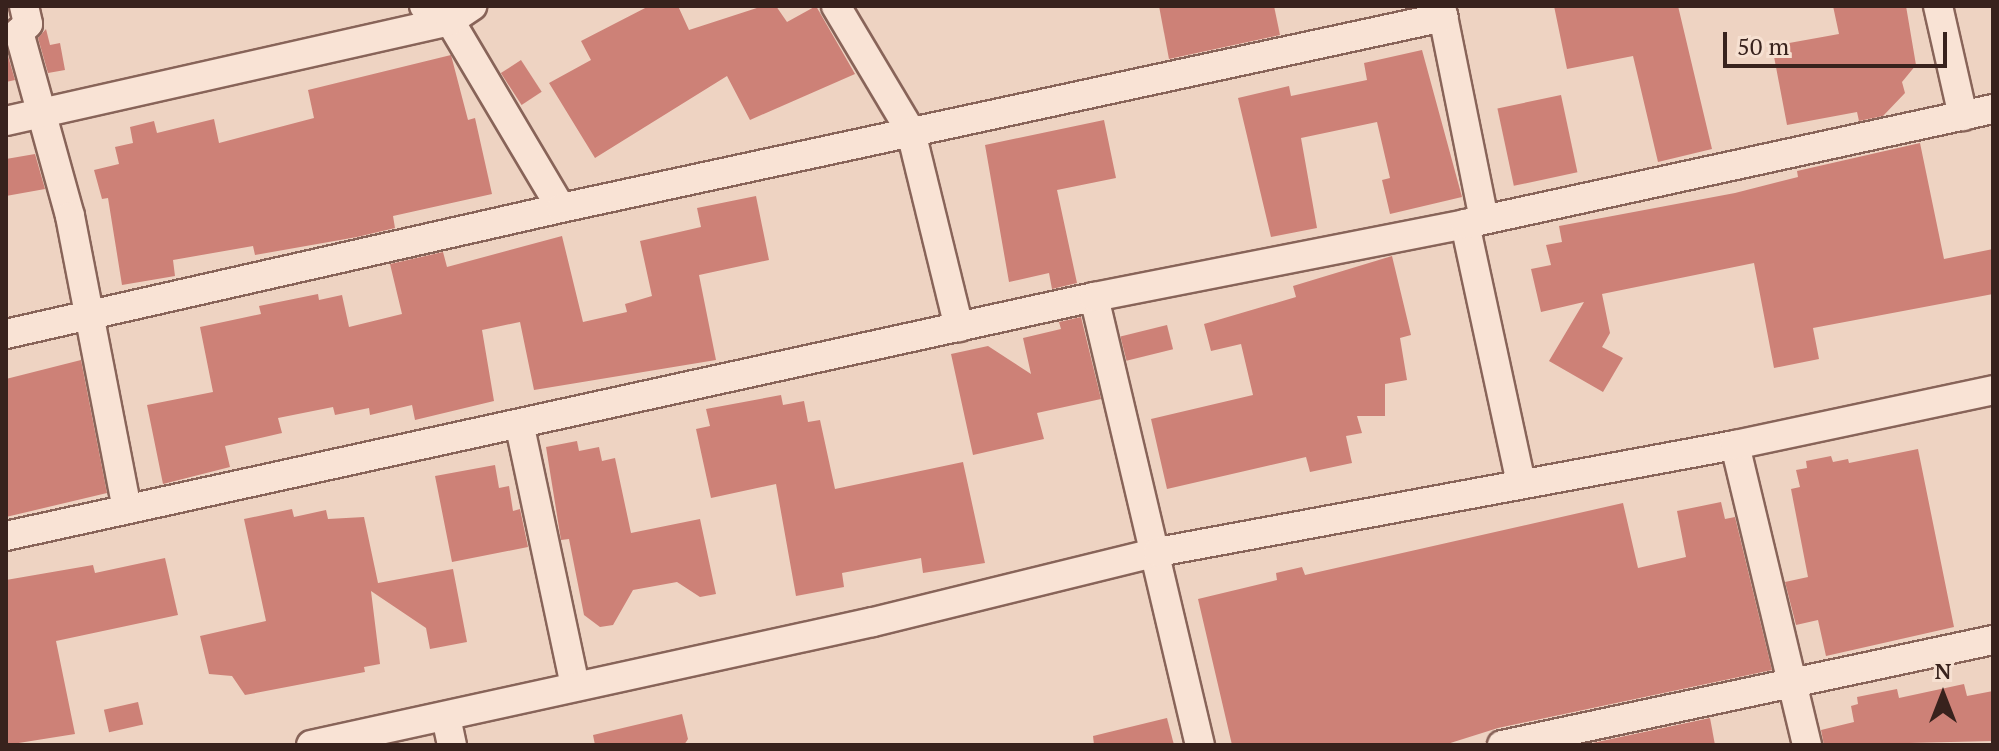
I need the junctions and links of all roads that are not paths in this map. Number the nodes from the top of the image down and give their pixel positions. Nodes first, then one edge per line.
1 (24, 6) edge
2 (424, 6) edge
3 (836, 6) edge
4 (1938, 6) edge
5 (1443, 12) edge
6 (461, 14) edge
7 (1993, 109) edge
8 (43, 112) junction
9 (1963, 116) junction
10 (6, 121) edge
11 (911, 132) junction
12 (561, 208) junction
13 (1474, 221) junction
14 (1094, 297) junction
15 (91, 317) junction
16 (959, 327) junction
17 (6, 334) edge
18 (1993, 390) edge
19 (520, 427) junction
20 (1735, 445) junction
21 (1521, 483) junction
22 (127, 508) junction
23 (6, 536) edge
24 (1158, 552) junction
25 (1993, 640) edge
26 (1794, 685) junction
27 (575, 686) junction
28 (446, 717) junction
29 (311, 745) edge
30 (452, 745) edge
31 (1200, 745) edge
32 (1502, 745) edge
33 (1807, 745) edge

1 - 8 street
2 - 6 street
3 - 11 street
4 - 9 street
5 - 11 street
5 - 13 street
6 - 8 street
6 - 12 street
7 - 9 street
8 - 10 street
8 - 15 street
9 - 13 street
11 - 12 street
11 - 16 street
12 - 15 street
13 - 14 street
13 - 21 street
14 - 16 street
14 - 24 street
15 - 17 street
15 - 22 street
16 - 19 street
18 - 20 street
19 - 22 street
19 - 27 street
20 - 21 street
20 - 26 street
21 - 24 street
22 - 23 street
24 - 27 street
24 - 31 street
25 - 26 street
26 - 32 street
26 - 33 street
27 - 28 street
28 - 29 street
28 - 30 street

